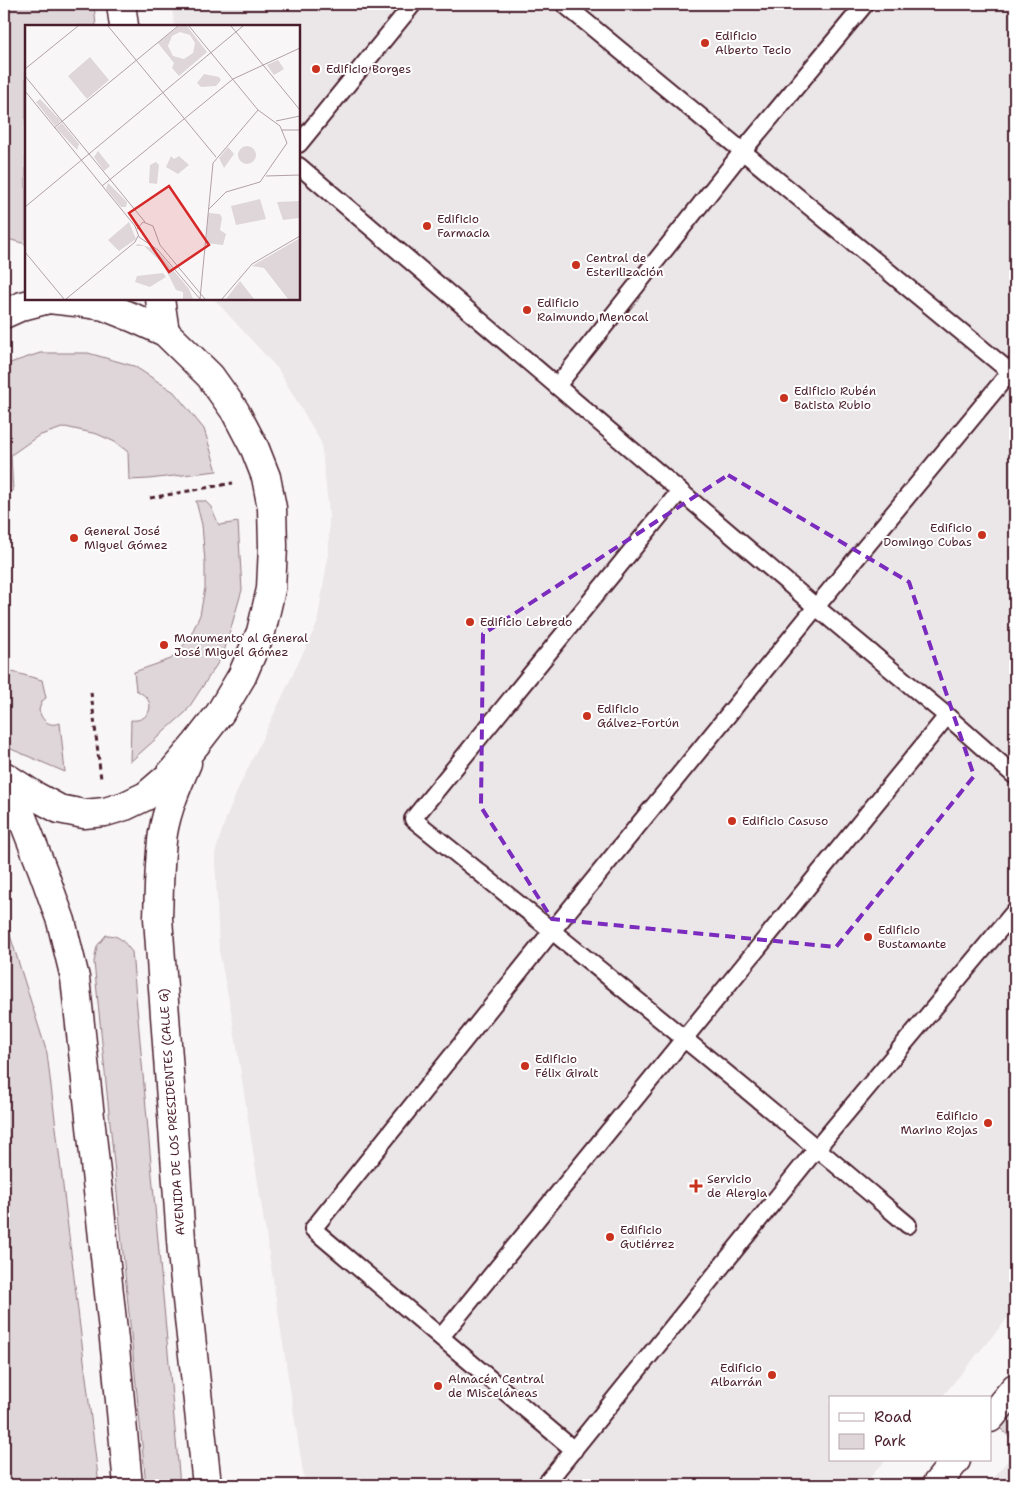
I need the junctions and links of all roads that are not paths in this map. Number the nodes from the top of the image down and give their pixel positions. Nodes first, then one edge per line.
1 (121, 4) edge
2 (413, 4) edge
3 (564, 4) edge
4 (864, 4) edge
5 (124, 25) edge
6 (300, 143) edge
7 (742, 152) junction
8 (300, 167) edge
9 (45, 300) edge
10 (58, 300) edge
11 (160, 300) edge
12 (4, 314) edge
13 (165, 332) junction
14 (1014, 371) edge
15 (557, 386) junction
16 (680, 491) junction
17 (816, 607) junction
18 (947, 716) junction
19 (196, 744) junction
20 (4, 776) edge
21 (1015, 776) edge
22 (4, 787) edge
23 (1015, 911) edge
24 (552, 931) junction
25 (684, 1040) junction
26 (818, 1148) junction
27 (908, 1225) dead end
28 (441, 1337) junction
29 (1015, 1388) edge
30 (992, 1416) edge
31 (574, 1450) junction
32 (954, 1462) edge
33 (128, 1485) edge
34 (207, 1485) edge
35 (545, 1485) edge
36 (936, 1485) edge

1 - 5 main road
2 - 6 lane
3 - 7 lane
4 - 7 lane
7 - 14 lane
7 - 15 lane
8 - 15 lane
9 - 12 main road
10 - 13 main road
11 - 13 main road
13 - 19 main road
14 - 17 lane
15 - 16 lane
16 - 17 lane
16 - 24 lane
17 - 18 lane
17 - 24 lane
18 - 21 lane
18 - 25 lane
19 - 20 main road
19 - 34 main road, AVENIDA DE LOS PRESIDENTES (CALLE G)
22 - 33 main road
23 - 26 lane
24 - 25 lane
24 - 28 lane
25 - 26 lane
25 - 28 lane
26 - 27 lane
26 - 31 lane
28 - 31 lane
29 - 30 main road
31 - 35 lane
32 - 36 main road

